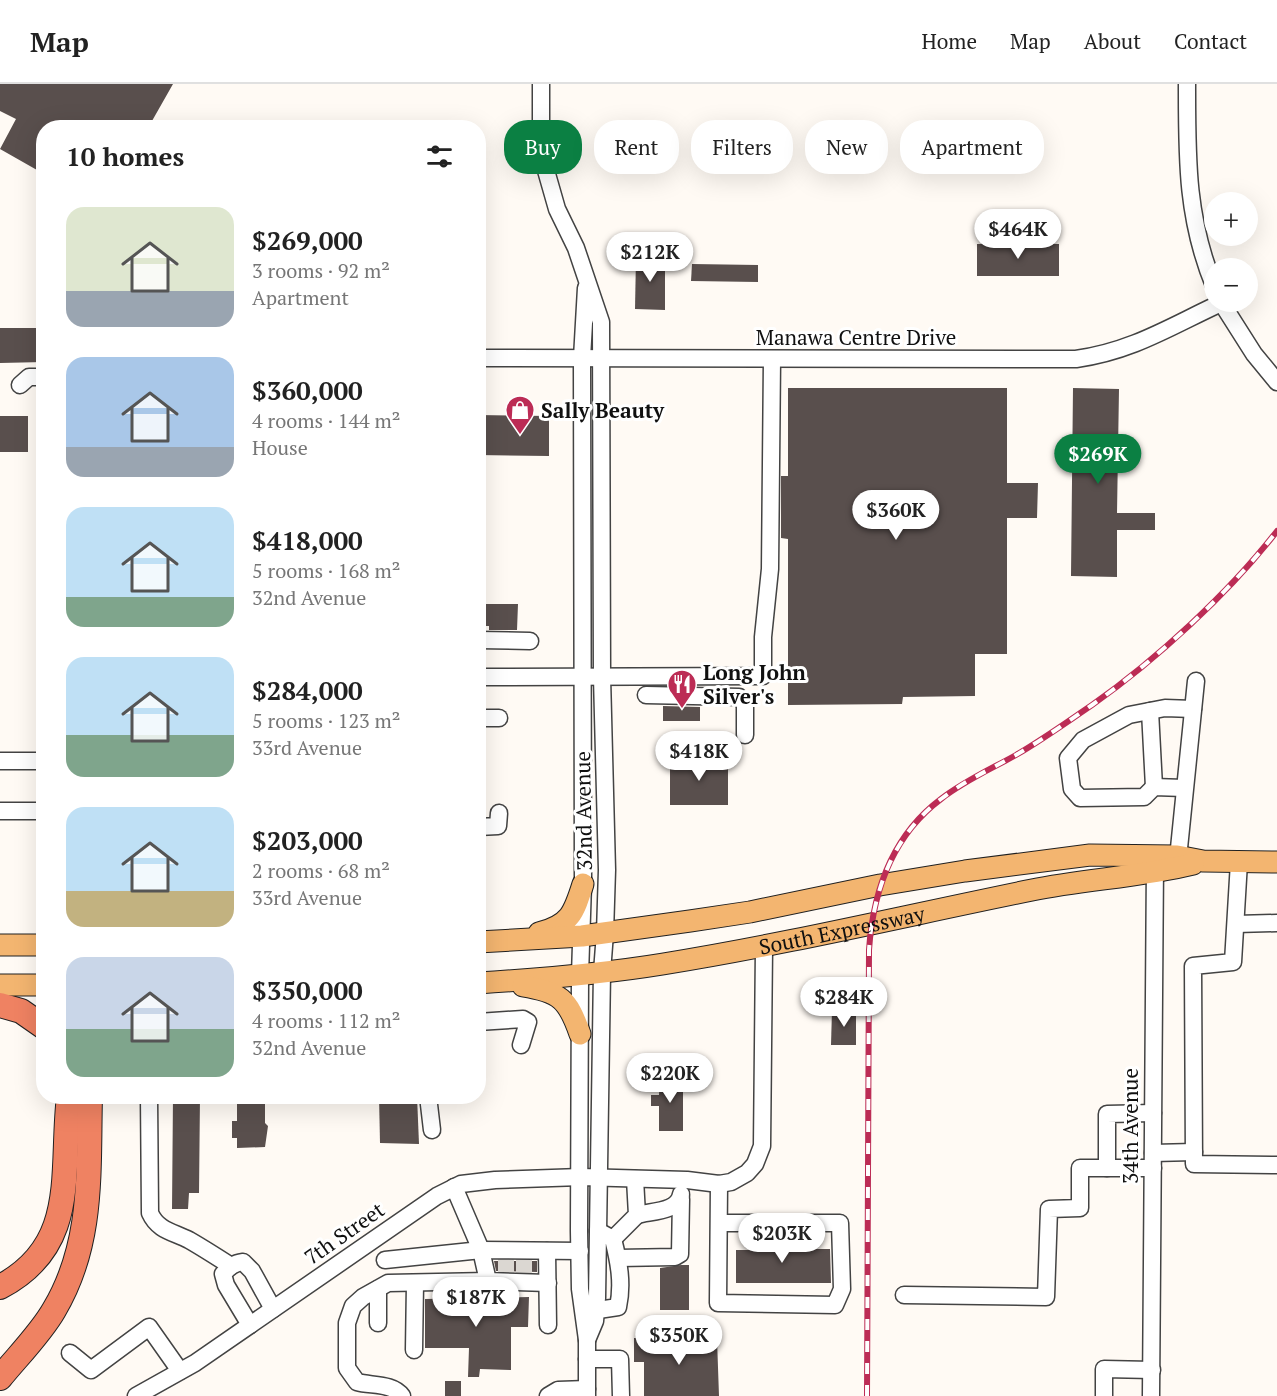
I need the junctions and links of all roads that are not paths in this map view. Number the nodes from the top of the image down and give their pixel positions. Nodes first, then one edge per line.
1 (541, 84) edge
2 (1187, 84) edge
3 (1206, 258) edge
4 (586, 282) junction
5 (1204, 305) edge
6 (1228, 312) edge
7 (486, 358) edge
8 (582, 358) junction
9 (601, 358) junction
10 (772, 359) junction
11 (36, 377) edge
12 (1277, 382) edge
13 (20, 385) dead end
14 (486, 640) edge
15 (530, 641) dead end
16 (486, 677) edge
17 (582, 677) junction
18 (602, 677) junction
19 (1196, 681) dead end
20 (646, 695) dead end
21 (1193, 710) junction
22 (1150, 711) junction
23 (486, 718) edge
24 (499, 718) dead end
25 (745, 735) dead end
26 (0, 761) edge
27 (36, 761) edge
28 (1154, 787) junction
29 (1184, 788) junction
30 (0, 811) edge
31 (36, 811) edge
32 (499, 813) dead end
33 (486, 827) edge
34 (1177, 862) junction
35 (1239, 862) junction
36 (1277, 862) edge
37 (1155, 864) junction
38 (583, 884) junction
39 (1277, 923) edge
40 (1236, 924) junction
41 (605, 933) junction
42 (582, 936) junction
43 (513, 941) junction
44 (486, 942) edge
45 (0, 945) edge
46 (36, 945) edge
47 (764, 947) junction
48 (602, 972) junction
49 (580, 975) junction
50 (486, 982) edge
51 (0, 985) edge
52 (36, 985) edge
53 (0, 1005) edge
54 (36, 1021) edge
55 (486, 1021) edge
56 (580, 1034) junction
57 (521, 1045) dead end
58 (68, 1104) edge
59 (90, 1104) edge
60 (149, 1104) edge
61 (429, 1104) edge
62 (1153, 1113) junction
63 (432, 1130) dead end
64 (1194, 1152) junction
65 (1153, 1160) junction
66 (1277, 1165) edge
67 (1107, 1168) junction
68 (581, 1178) junction
69 (600, 1179) junction
70 (635, 1179) junction
71 (683, 1180) junction
72 (719, 1184) junction
73 (454, 1187) junction
74 (681, 1199) junction
75 (637, 1215) junction
76 (718, 1223) junction
77 (606, 1235) junction
78 (376, 1238) junction
79 (481, 1250) junction
80 (548, 1251) junction
81 (580, 1251) junction
82 (618, 1258) junction
83 (384, 1260) junction
84 (231, 1266) junction
85 (524, 1266) junction
86 (502, 1269) junction
87 (415, 1282) junction
88 (548, 1283) junction
89 (383, 1286) junction
90 (0, 1287) edge
91 (904, 1295) dead end
92 (273, 1309) junction
93 (589, 1311) junction
94 (378, 1323) dead end
95 (250, 1325) junction
96 (548, 1325) dead end
97 (414, 1350) dead end
98 (70, 1353) dead end
99 (587, 1359) junction
100 (1152, 1370) junction
101 (180, 1371) junction
102 (0, 1378) edge
103 (587, 1393) edge
104 (136, 1396) edge
105 (402, 1396) edge
106 (549, 1396) edge
107 (621, 1396) edge
108 (1104, 1396) edge
109 (1151, 1396) edge

1 - 4 street, 32nd Avenue
2 - 3 street
4 - 8 street, 32nd Avenue
4 - 9 street, 32nd Avenue
5 - 10 street, Manawa Centre Drive
6 - 12 street
7 - 8 street, Manawa Centre Drive
8 - 9 street, Manawa Centre Drive
8 - 17 street, 32nd Avenue
9 - 10 street, Manawa Centre Drive
9 - 18 street, 32nd Avenue
10 - 18 street
11 - 13 street
14 - 15 street
16 - 17 street
17 - 18 street
17 - 38 street, 32nd Avenue
18 - 41 street, 32nd Avenue
19 - 21 street
20 - 25 street
21 - 22 street
21 - 29 street
22 - 28 street
22 - 28 street
23 - 24 street
26 - 27 street
28 - 29 street
29 - 34 street
30 - 31 street
32 - 33 street
34 - 35 main road, South Expressway
34 - 37 main road, South Expressway
35 - 36 main road, South Expressway
35 - 40 street
37 - 41 main road, South Expressway
37 - 47 main road, South Expressway
37 - 62 street, 34th Avenue
38 - 42 street, 32nd Avenue
38 - 43 main road
39 - 40 street
40 - 64 street
41 - 42 main road, South Expressway
41 - 48 street, 32nd Avenue
42 - 43 main road, South Expressway
42 - 49 street, 32nd Avenue
43 - 44 main road, South Expressway
45 - 46 main road
47 - 48 main road, South Expressway
47 - 72 street
48 - 49 main road, South Expressway
48 - 69 street, 32nd Avenue
49 - 50 main road, South Expressway
49 - 56 street, 32nd Avenue
50 - 56 main road
51 - 52 main road
53 - 54 highway
55 - 57 street
56 - 68 street, 32nd Avenue
58 - 90 highway
59 - 102 highway
60 - 84 street
61 - 63 street
62 - 65 street, 34th Avenue
62 - 67 street
64 - 65 street
64 - 66 street
65 - 67 street
65 - 100 street, 34th Avenue
67 - 91 street
68 - 69 street, 7th Street
68 - 73 street, 7th Street
68 - 81 street, 32nd Avenue
69 - 70 street, 7th Street
69 - 77 street, 32nd Avenue
70 - 71 street, 7th Street
70 - 75 street
71 - 72 street, 7th Street
71 - 74 street
72 - 76 street
73 - 78 street, 7th Street
73 - 79 street
74 - 75 street
74 - 82 street
75 - 77 street
76 - 76 street
77 - 82 street
77 - 93 street, 32nd Avenue
78 - 83 street
78 - 92 street, 7th Street
79 - 83 street
79 - 86 street
79 - 86 street
80 - 81 street
80 - 85 street
80 - 88 street
81 - 93 street, 32nd Avenue
82 - 93 street
83 - 89 street
84 - 92 street
84 - 95 street
85 - 86 street
85 - 86 street
85 - 88 street
86 - 87 street
87 - 89 street
87 - 97 street
88 - 96 street
89 - 94 street
89 - 105 street
92 - 95 street, 7th Street
93 - 99 street, 32nd Avenue
95 - 101 street, 7th Street
98 - 101 street
99 - 103 street, 32nd Avenue
99 - 107 street
100 - 108 street
100 - 109 street, 34th Avenue
101 - 104 street, 7th Street
103 - 106 street

